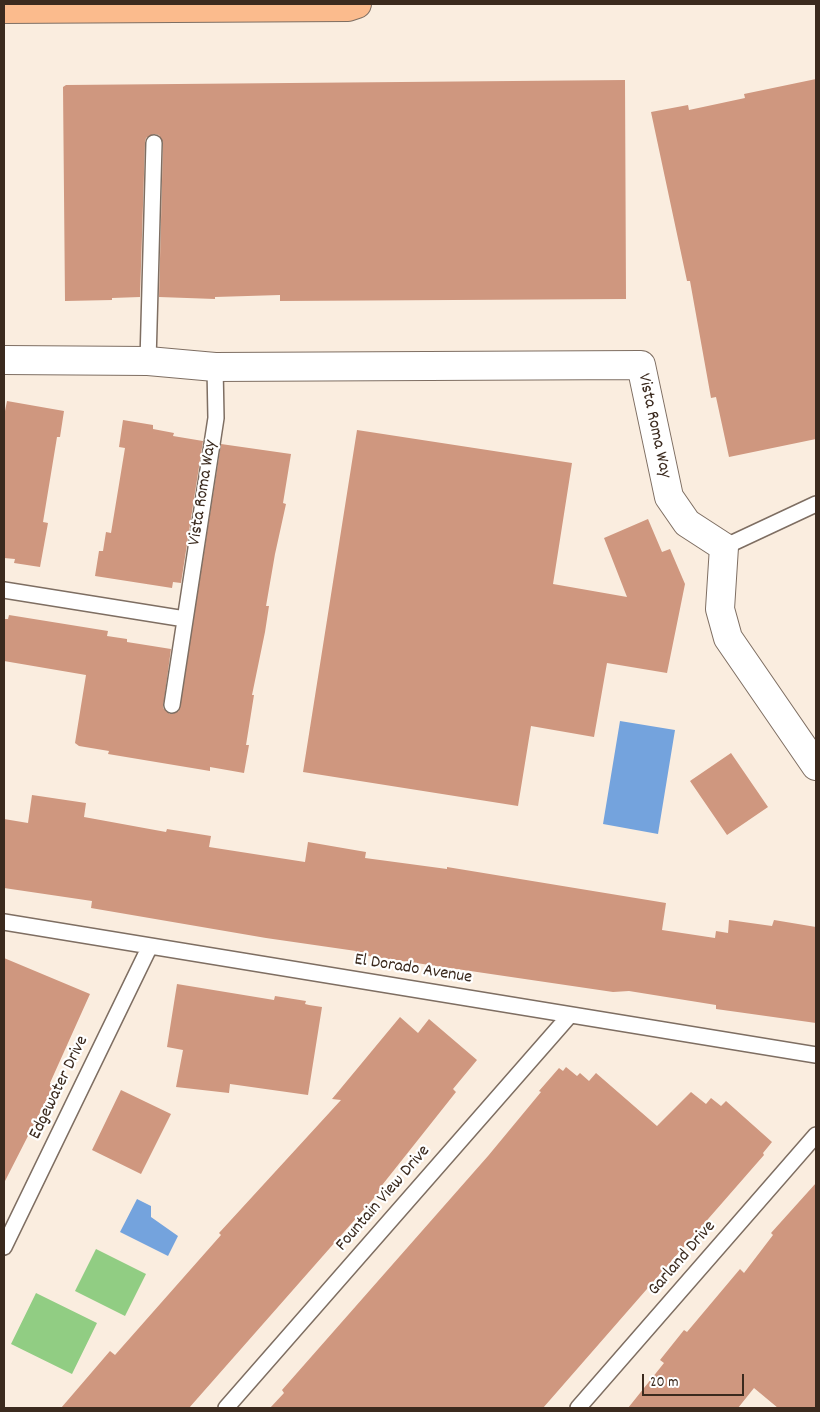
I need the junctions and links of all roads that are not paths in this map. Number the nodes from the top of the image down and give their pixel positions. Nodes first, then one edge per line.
1 (357, 4) edge
2 (4, 9) edge
3 (154, 143) dead end
4 (4, 360) edge
5 (148, 360) junction
6 (215, 367) junction
7 (816, 504) edge
8 (724, 547) junction
9 (4, 590) edge
10 (185, 619) junction
11 (172, 705) dead end
12 (816, 766) edge
13 (4, 922) edge
14 (150, 946) junction
15 (570, 1015) junction
16 (816, 1055) edge
17 (816, 1135) edge
18 (4, 1247) edge
19 (226, 1408) edge
20 (578, 1408) edge

1 - 2 highway
3 - 5 lane
4 - 5 street, Vista Roma Way
5 - 6 street, Vista Roma Way
6 - 8 street, Vista Roma Way
6 - 10 lane, Vista Roma Way
7 - 8 lane
8 - 12 street
9 - 10 lane
10 - 11 lane, Vista Roma Way
13 - 14 lane, El Dorado Avenue
14 - 15 lane, El Dorado Avenue
14 - 18 lane, Edgewater Drive
15 - 16 lane, El Dorado Avenue
15 - 19 lane, Fountain View Drive
17 - 20 lane, Garland Drive

